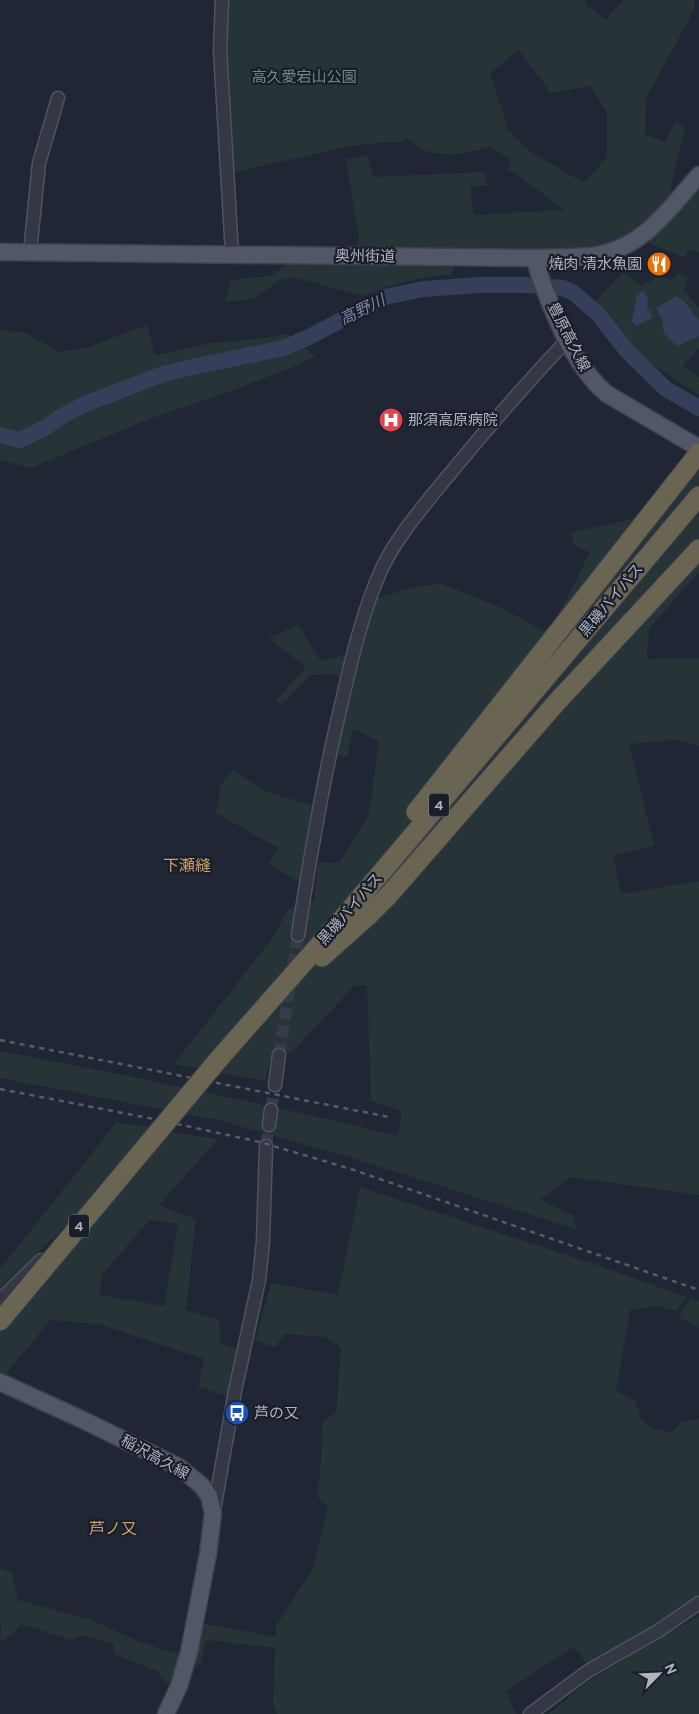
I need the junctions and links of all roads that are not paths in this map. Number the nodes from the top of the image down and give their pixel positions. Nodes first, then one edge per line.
1 (222, 0) edge
2 (58, 98) dead end
3 (699, 175) edge
4 (0, 252) edge
5 (30, 253) junction
6 (232, 254) junction
7 (536, 265) junction
8 (567, 340) junction
9 (699, 448) edge
10 (699, 453) edge
11 (699, 496) edge
12 (699, 549) edge
13 (343, 918) junction
14 (298, 935) tunnel mouth
15 (268, 1003) junction
16 (279, 1055) tunnel mouth
17 (275, 1086) tunnel mouth
18 (271, 1110) tunnel mouth
19 (269, 1125) tunnel mouth
20 (266, 1146) tunnel mouth
21 (79, 1227) junction
22 (0, 1300) edge
23 (0, 1321) edge
24 (0, 1382) edge
25 (213, 1513) junction
26 (699, 1603) edge
27 (166, 1714) edge
28 (530, 1714) edge

1 - 6 street
2 - 5 street
3 - 7 main road, 奥州街道
4 - 5 main road, 奥州街道
5 - 6 main road, 奥州街道
6 - 7 main road, 奥州街道
7 - 8 main road, 豊原高久線
8 - 9 main road, 豊原高久線
8 - 14 street
10 - 13 highway, 4
11 - 13 highway, 黒磯バイパス / 4
12 - 15 highway, 4
13 - 15 highway, 黒磯バイパス / 4
15 - 21 highway, 黒磯バイパス / 4, bridge
16 - 17 street
18 - 19 street
20 - 25 street
21 - 22 street
21 - 23 highway, 黒磯バイパス / 4
24 - 25 main road, 稲沢高久線
25 - 27 main road, 稲沢高久線
26 - 28 street

